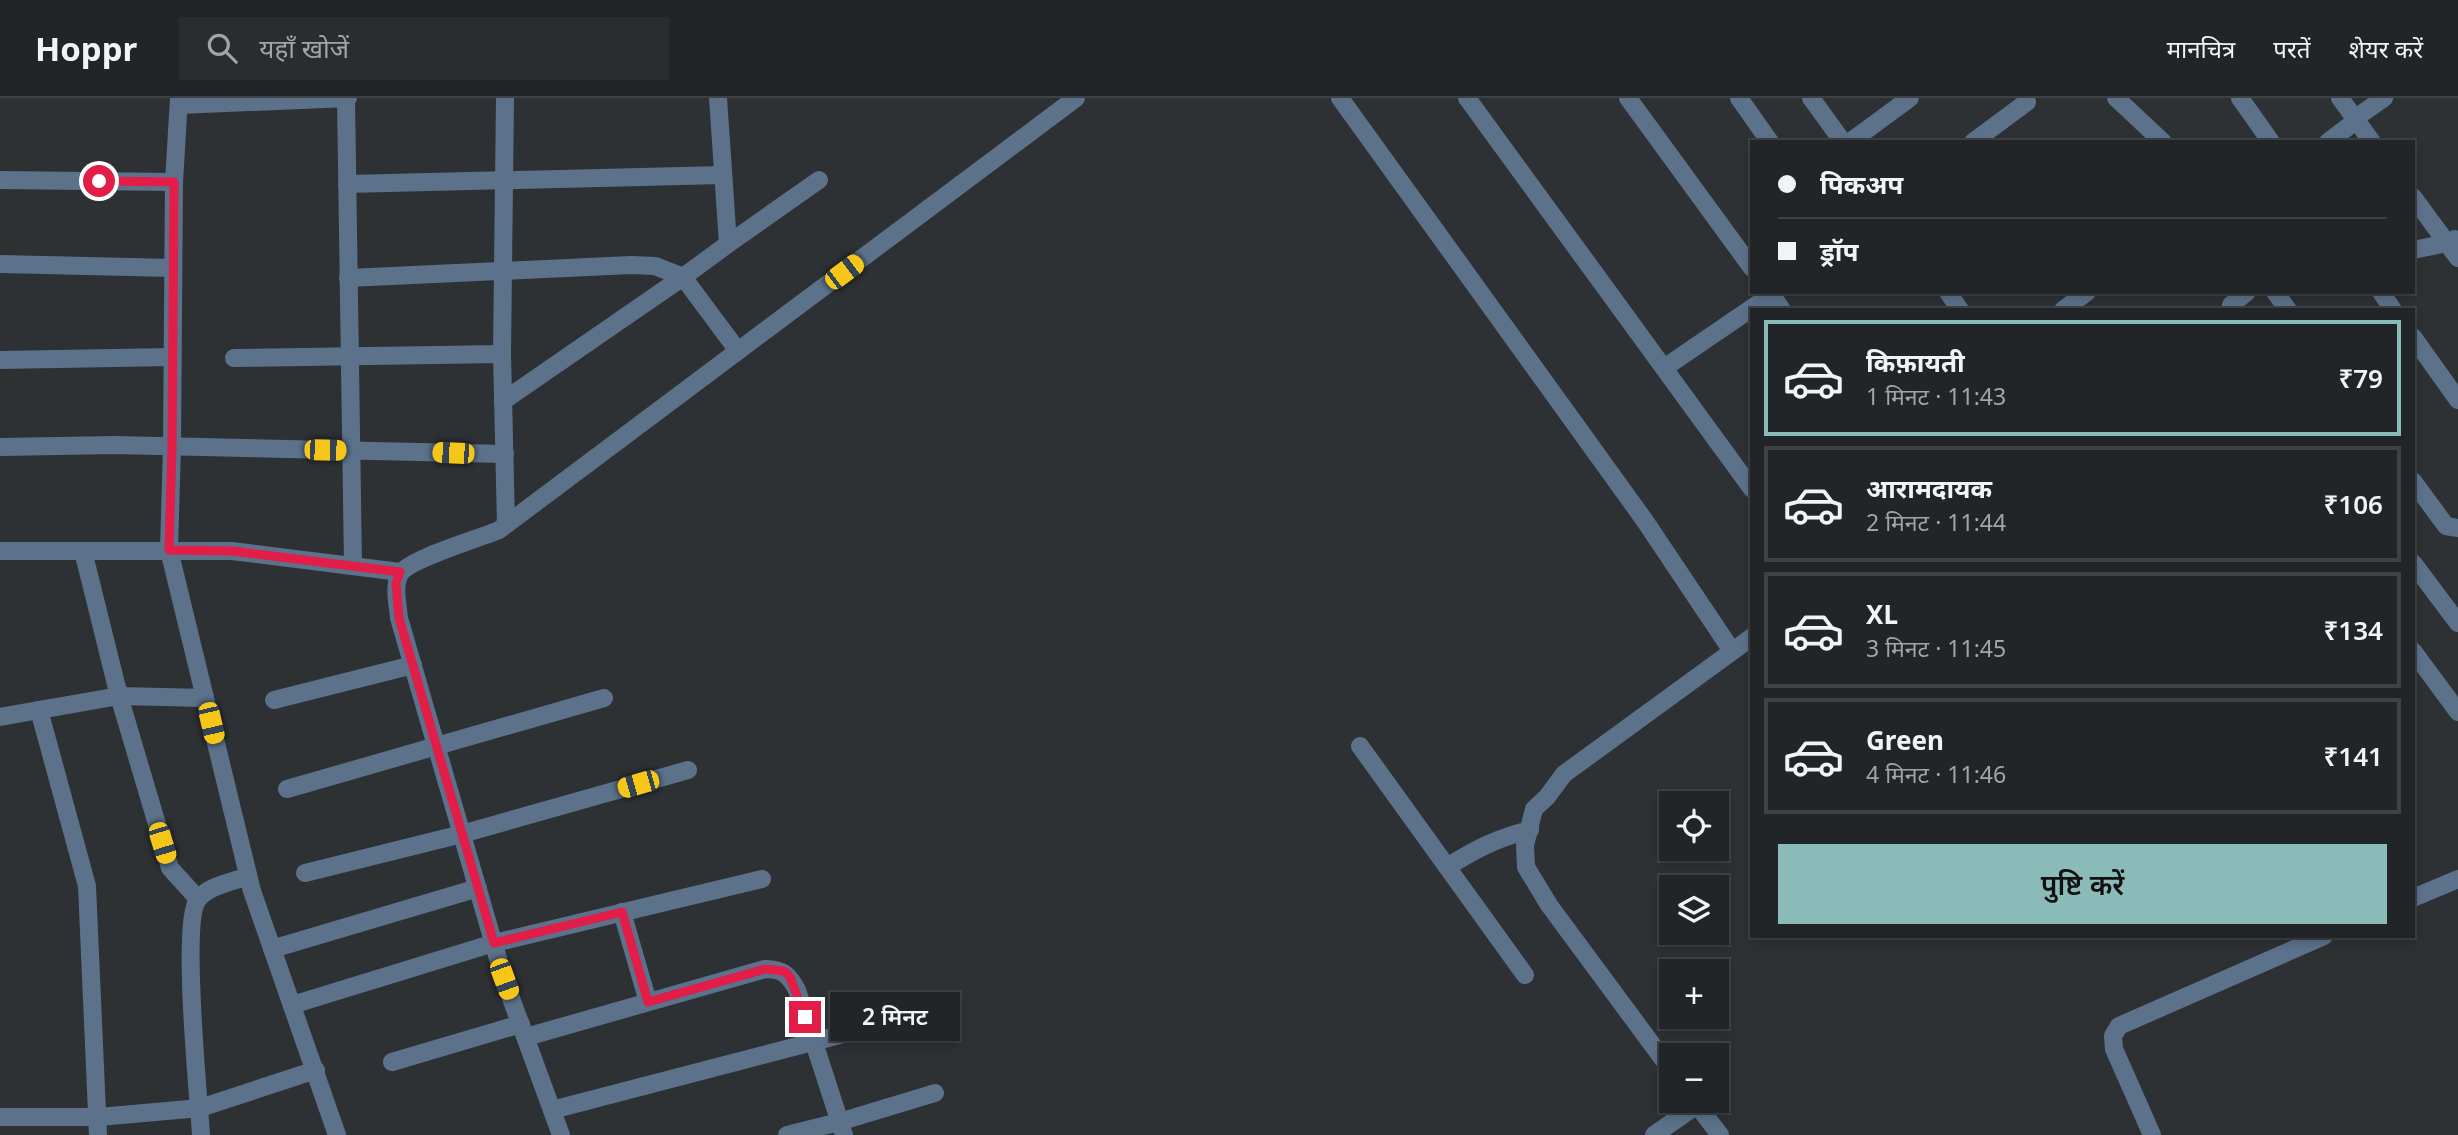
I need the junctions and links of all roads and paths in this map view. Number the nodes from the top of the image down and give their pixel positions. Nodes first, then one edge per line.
1 (347, 98) edge
2 (505, 98) edge
3 (718, 98) edge
4 (1076, 98) edge
5 (1340, 98) edge
6 (1468, 98) edge
7 (1628, 98) edge
8 (1739, 98) edge
9 (1811, 98) edge
10 (1910, 98) edge
11 (2116, 98) edge
12 (2239, 98) edge
13 (2340, 98) edge
14 (2384, 98) edge
15 (179, 102) edge
16 (2027, 102) dead end
17 (2357, 120) junction
18 (1992, 136) edge
19 (1769, 140) edge
20 (1842, 140) edge
21 (1853, 140) edge
22 (2161, 140) edge
23 (2270, 140) edge
24 (2331, 140) edge
25 (2371, 140) edge
26 (723, 175) junction
27 (0, 180) edge
28 (819, 180) dead end
29 (504, 181) junction
30 (174, 182) junction
31 (347, 184) junction
32 (2415, 199) edge
33 (728, 244) junction
34 (2454, 246) edge
35 (2415, 250) edge
36 (0, 264) edge
37 (1750, 265) edge
38 (173, 268) junction
39 (503, 272) junction
40 (683, 277) junction
41 (348, 278) junction
42 (1769, 294) edge
43 (2084, 294) edge
44 (2245, 294) edge
45 (2066, 308) edge
46 (2230, 308) edge
47 (2415, 340) edge
48 (738, 351) junction
49 (502, 354) junction
50 (173, 358) junction
51 (234, 358) dead end
52 (349, 358) junction
53 (0, 360) edge
54 (1664, 368) junction
55 (2458, 400) edge
56 (503, 401) junction
57 (172, 446) junction
58 (0, 447) edge
59 (351, 450) junction
60 (505, 454) junction
61 (2415, 484) edge
62 (1750, 486) edge
63 (506, 524) junction
64 (2458, 528) edge
65 (169, 550) junction
66 (0, 551) edge
67 (83, 551) junction
68 (353, 566) junction
69 (2415, 566) edge
70 (400, 572) junction
71 (2458, 624) edge
72 (1750, 638) edge
73 (1732, 651) junction
74 (2415, 654) edge
75 (413, 665) junction
76 (119, 696) junction
77 (205, 698) junction
78 (604, 698) dead end
79 (274, 700) dead end
80 (39, 710) junction
81 (2458, 712) edge
82 (0, 717) edge
83 (436, 746) junction
84 (1360, 746) dead end
85 (688, 770) dead end
86 (287, 789) dead end
87 (1530, 830) junction
88 (462, 834) junction
89 (1447, 867) junction
90 (305, 873) dead end
91 (248, 876) junction
92 (762, 879) dead end
93 (2458, 879) edge
94 (478, 888) junction
95 (2415, 897) edge
96 (198, 899) junction
97 (622, 912) junction
98 (2319, 938) edge
99 (494, 943) junction
100 (272, 949) junction
101 (1525, 975) dead end
102 (648, 1002) junction
103 (292, 1004) junction
104 (882, 1024) dead end
105 (523, 1031) junction
106 (813, 1044) junction
107 (1659, 1054) edge
108 (392, 1062) dead end
109 (316, 1070) junction
110 (935, 1093) dead end
111 (200, 1108) junction
112 (552, 1110) junction
113 (1683, 1113) edge
114 (1704, 1113) edge
115 (0, 1117) edge
116 (98, 1126) edge
117 (842, 1129) edge
118 (201, 1135) edge
119 (337, 1135) edge
120 (562, 1135) edge
121 (787, 1135) edge
122 (1654, 1135) edge
123 (1720, 1135) edge
124 (2152, 1135) edge

1 - 15 street
1 - 31 street
2 - 29 street
3 - 26 street
4 - 48 street
5 - 73 street
6 - 54 street
7 - 37 street
8 - 19 street
9 - 20 street
10 - 21 street
11 - 22 street
12 - 23 street
13 - 17 street
14 - 17 street
15 - 30 street
16 - 18 street
17 - 24 street
17 - 25 street
26 - 29 street
26 - 33 street
27 - 30 street
28 - 33 street
29 - 31 street
29 - 39 street
30 - 38 street
31 - 41 street
32 - 34 street
33 - 40 street
34 - 35 street
36 - 38 street
38 - 50 street
39 - 40 street
39 - 41 street
39 - 49 street
40 - 48 street
40 - 56 street
41 - 52 street
42 - 54 street
43 - 45 street
44 - 46 street
47 - 55 street
48 - 63 street
49 - 52 street
49 - 56 street
50 - 53 street
50 - 57 street
51 - 52 street
52 - 59 street
54 - 62 street
56 - 60 street
57 - 58 street
57 - 59 street
57 - 65 street
59 - 60 street
59 - 68 street
60 - 63 street
61 - 64 street
63 - 70 street
65 - 67 street
65 - 68 street
65 - 77 street
66 - 67 street
67 - 76 street
68 - 70 street
69 - 71 street
70 - 75 street
72 - 73 street
73 - 87 street
74 - 81 street
75 - 79 street
75 - 83 street
76 - 77 street
76 - 80 street
76 - 96 street
77 - 91 street
78 - 83 street
80 - 82 street
80 - 116 street
83 - 86 street
83 - 88 street
84 - 89 street
85 - 88 street
87 - 89 street
87 - 107 street
88 - 90 street
88 - 94 street
89 - 101 street
91 - 96 street
91 - 100 street
92 - 97 street
93 - 95 street
94 - 99 street
94 - 100 street
96 - 111 street
97 - 99 street
97 - 102 street
98 - 124 street
99 - 103 street
99 - 105 street
100 - 103 street
102 - 105 street
102 - 106 street
103 - 109 street
104 - 106 street
105 - 108 street
105 - 112 street
106 - 112 street
106 - 117 street
109 - 111 street
109 - 119 street
110 - 117 street
111 - 116 street
111 - 118 street
112 - 120 street
113 - 122 street
114 - 123 street
115 - 116 street
117 - 121 street

